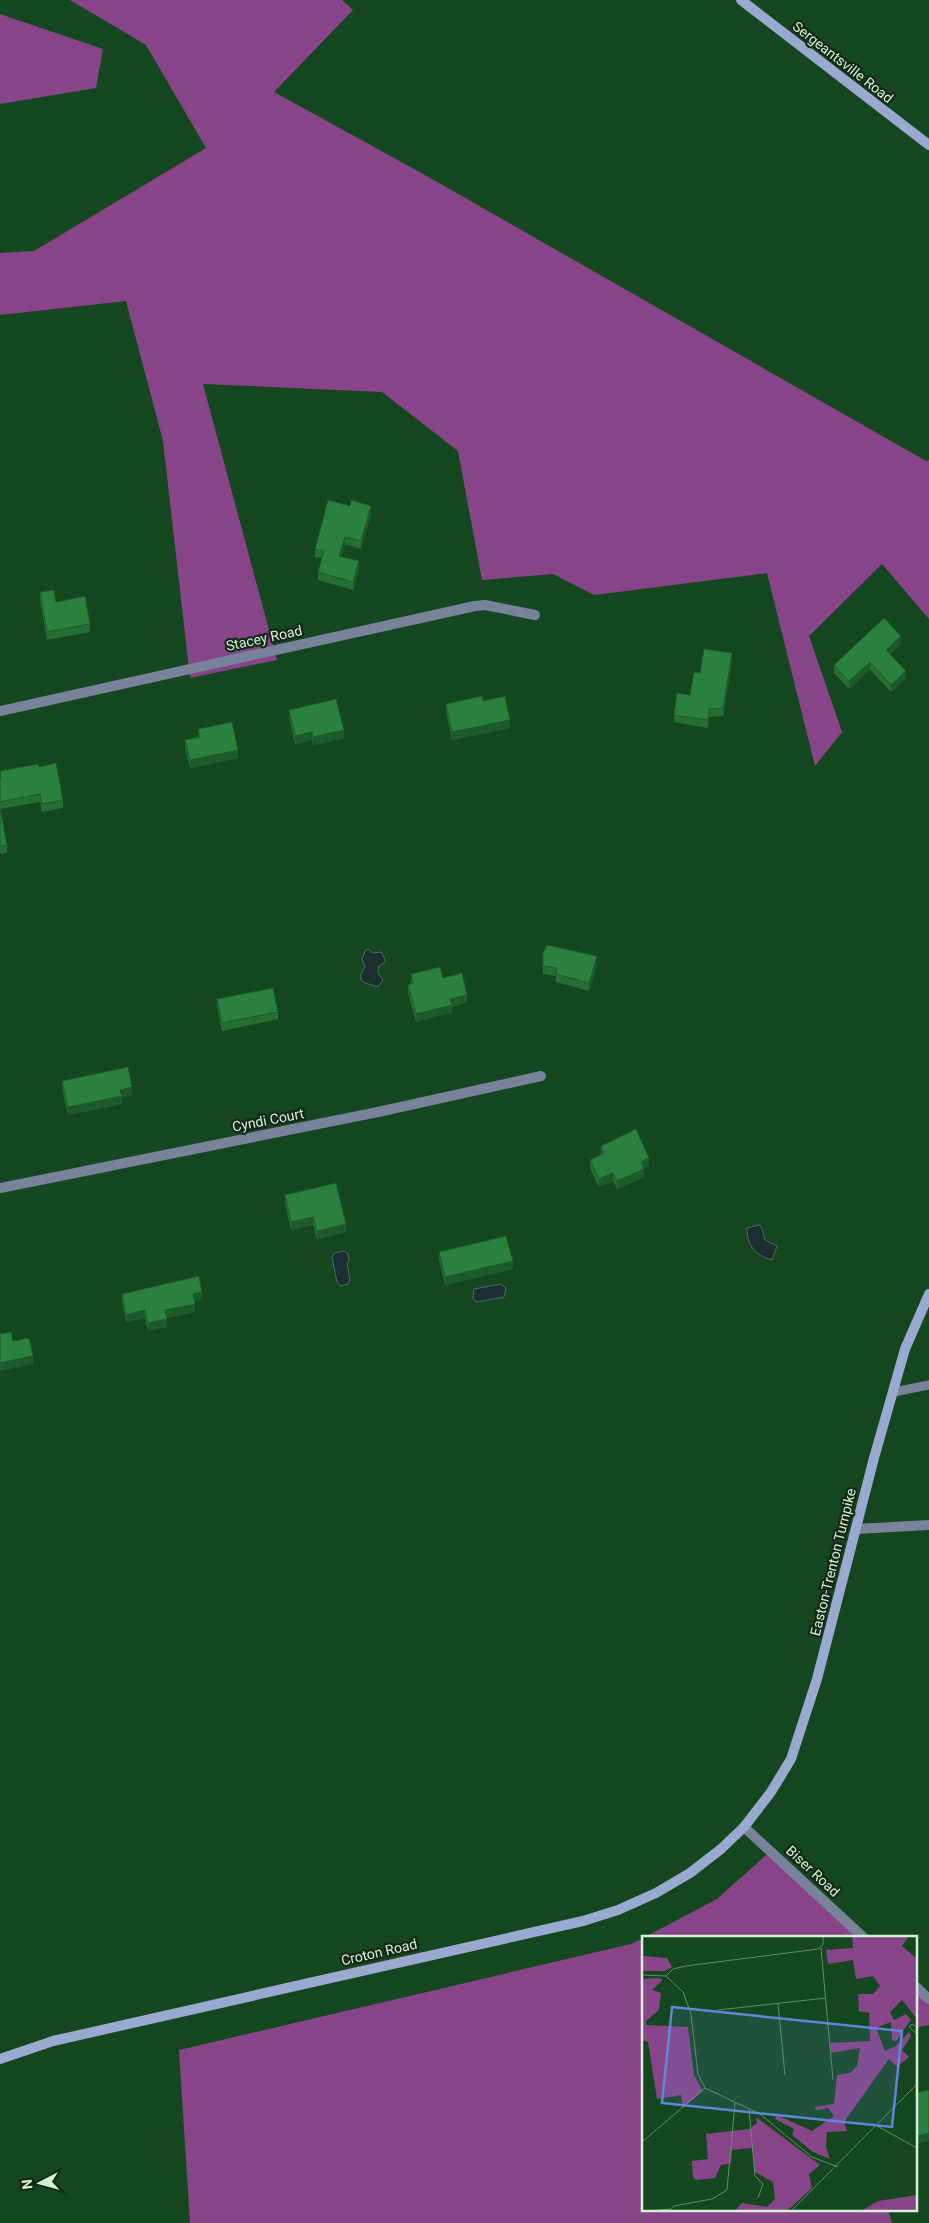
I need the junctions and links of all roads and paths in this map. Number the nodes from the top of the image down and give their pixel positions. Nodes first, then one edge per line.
1 (741, 0) edge
2 (929, 145) edge
3 (535, 615) dead end
4 (0, 711) edge
5 (540, 1076) dead end
6 (0, 1188) edge
7 (929, 1294) edge
8 (929, 1385) edge
9 (894, 1392) junction
10 (929, 1525) edge
11 (856, 1529) junction
12 (744, 1827) junction
13 (863, 1936) edge
14 (916, 1987) edge
15 (929, 1999) edge
16 (0, 2059) edge

1 - 2 main road, Sergeantsville Road
3 - 4 street, Stacey Road
5 - 6 street, Cyndi Court
7 - 9 main road, Easton-Trenton Turnpike
8 - 9 lane
9 - 11 main road, Easton-Trenton Turnpike
10 - 11 street
11 - 12 main road, Easton-Trenton Turnpike
12 - 13 street, Biser Road
12 - 16 main road, Croton Road
14 - 15 street

